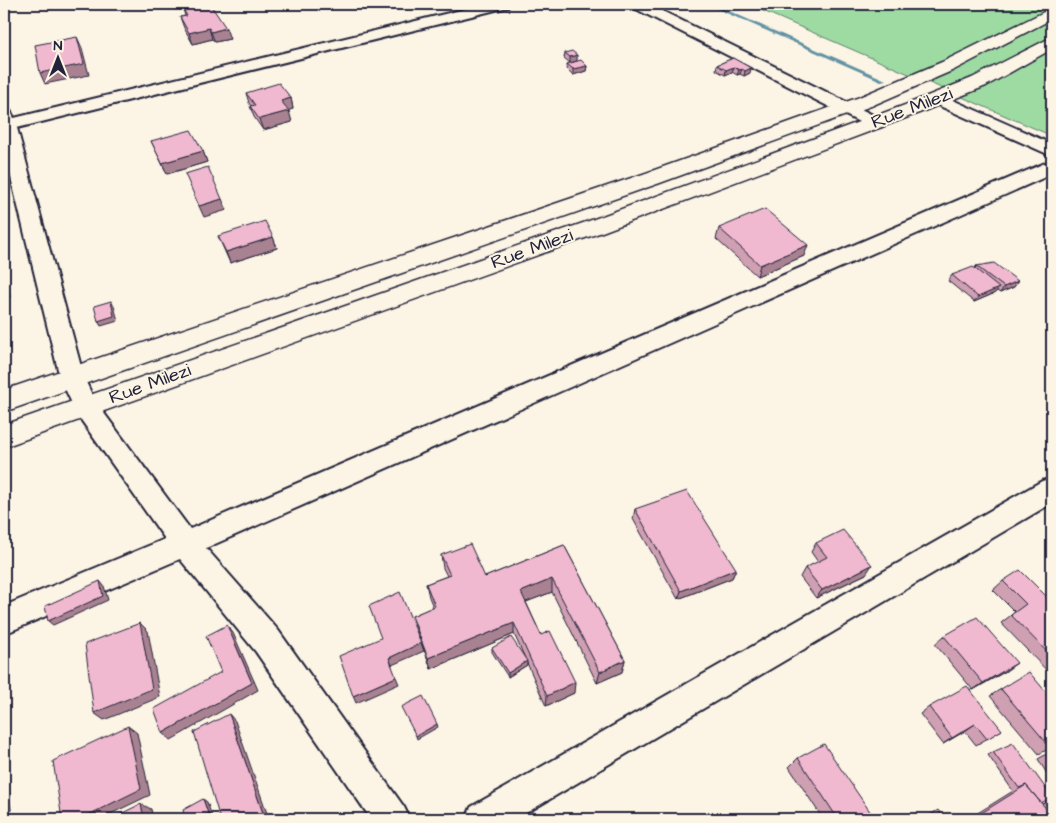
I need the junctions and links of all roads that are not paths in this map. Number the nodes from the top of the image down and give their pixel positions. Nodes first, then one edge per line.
1 (503, 4) edge
2 (637, 4) edge
3 (1052, 13) edge
4 (1052, 42) edge
5 (939, 99) junction
6 (847, 108) junction
7 (4, 122) edge
8 (875, 123) junction
9 (1052, 151) edge
10 (1052, 167) edge
11 (72, 378) junction
12 (4, 401) edge
13 (86, 407) junction
14 (4, 436) edge
15 (1052, 489) edge
16 (185, 544) junction
17 (4, 620) edge
18 (392, 819) edge
19 (483, 819) edge

1 - 7 street
2 - 6 street
3 - 6 street, Rue Milezi
4 - 5 street, Rue Milezi
5 - 8 street, Rue Milezi
5 - 9 street
6 - 8 street
6 - 11 street, Rue Milezi
7 - 11 street
8 - 13 street, Rue Milezi
10 - 16 street
11 - 12 street, Rue Milezi
11 - 13 street
13 - 14 street, Rue Milezi
13 - 16 street
15 - 19 street
16 - 17 street
16 - 18 street

